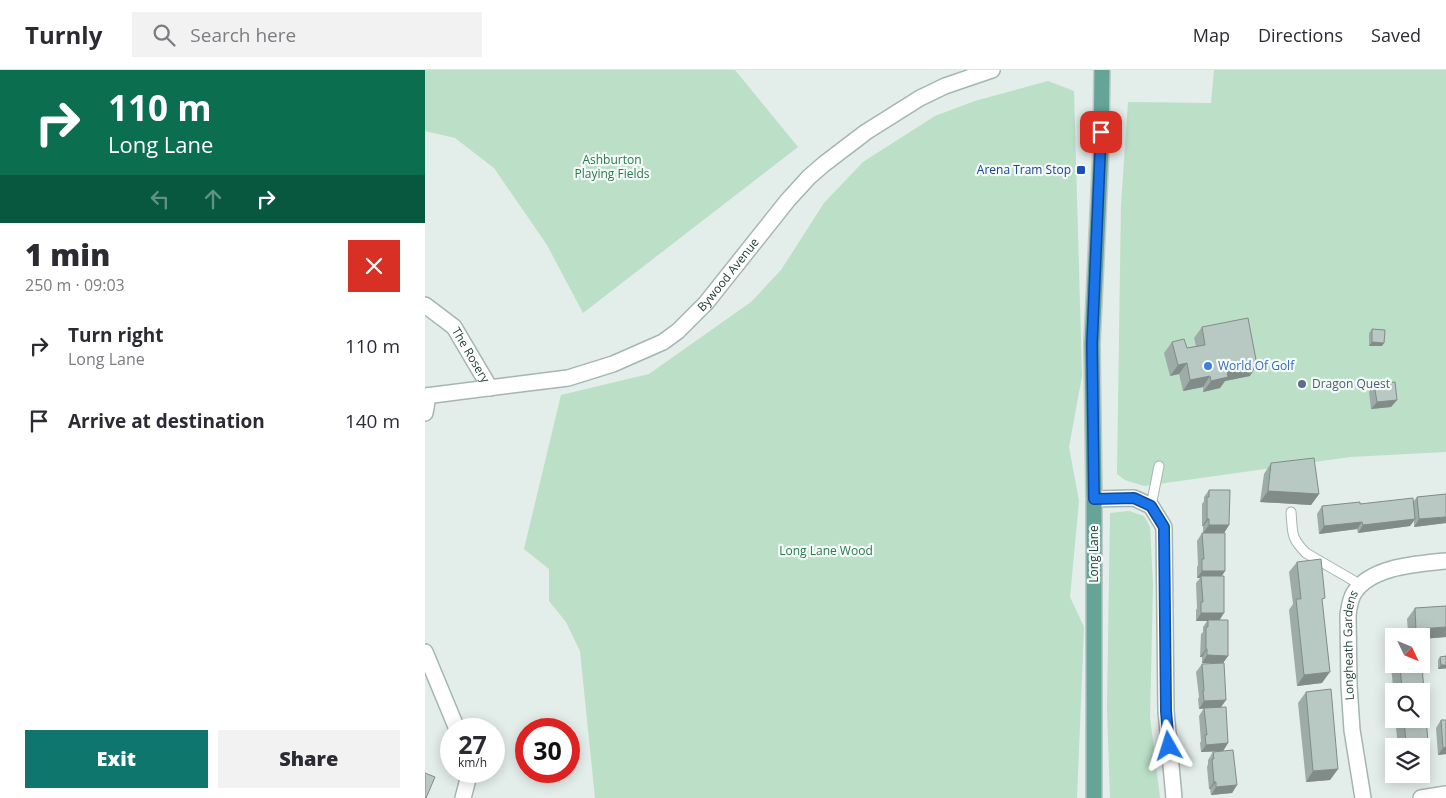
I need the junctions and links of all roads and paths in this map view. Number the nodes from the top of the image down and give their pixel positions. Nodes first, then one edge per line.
1 (992, 70) edge
2 (1103, 70) edge
3 (425, 305) edge
4 (490, 388) junction
5 (427, 396) edge
6 (425, 414) edge
7 (1159, 466) dead end
8 (1094, 499) junction
9 (1151, 506) junction
10 (1291, 512) dead end
11 (1446, 561) edge
12 (1361, 585) junction
13 (425, 652) edge
14 (452, 718) edge
15 (467, 783) edge
16 (1446, 794) edge
17 (463, 798) edge
18 (1094, 798) edge
19 (1174, 798) edge
20 (1363, 798) edge
21 (1421, 798) edge

1 - 4 street, Bywood Avenue
2 - 8 main road, Long Lane
3 - 4 street, The Rosery
4 - 5 street, Bywood Avenue
5 - 6 street
7 - 9 lane
8 - 9 street
8 - 18 main road, Long Lane
9 - 19 street
10 - 12 lane
11 - 12 street, Longheath Gardens
12 - 20 street, Longheath Gardens
13 - 14 street
15 - 17 street
16 - 21 street

